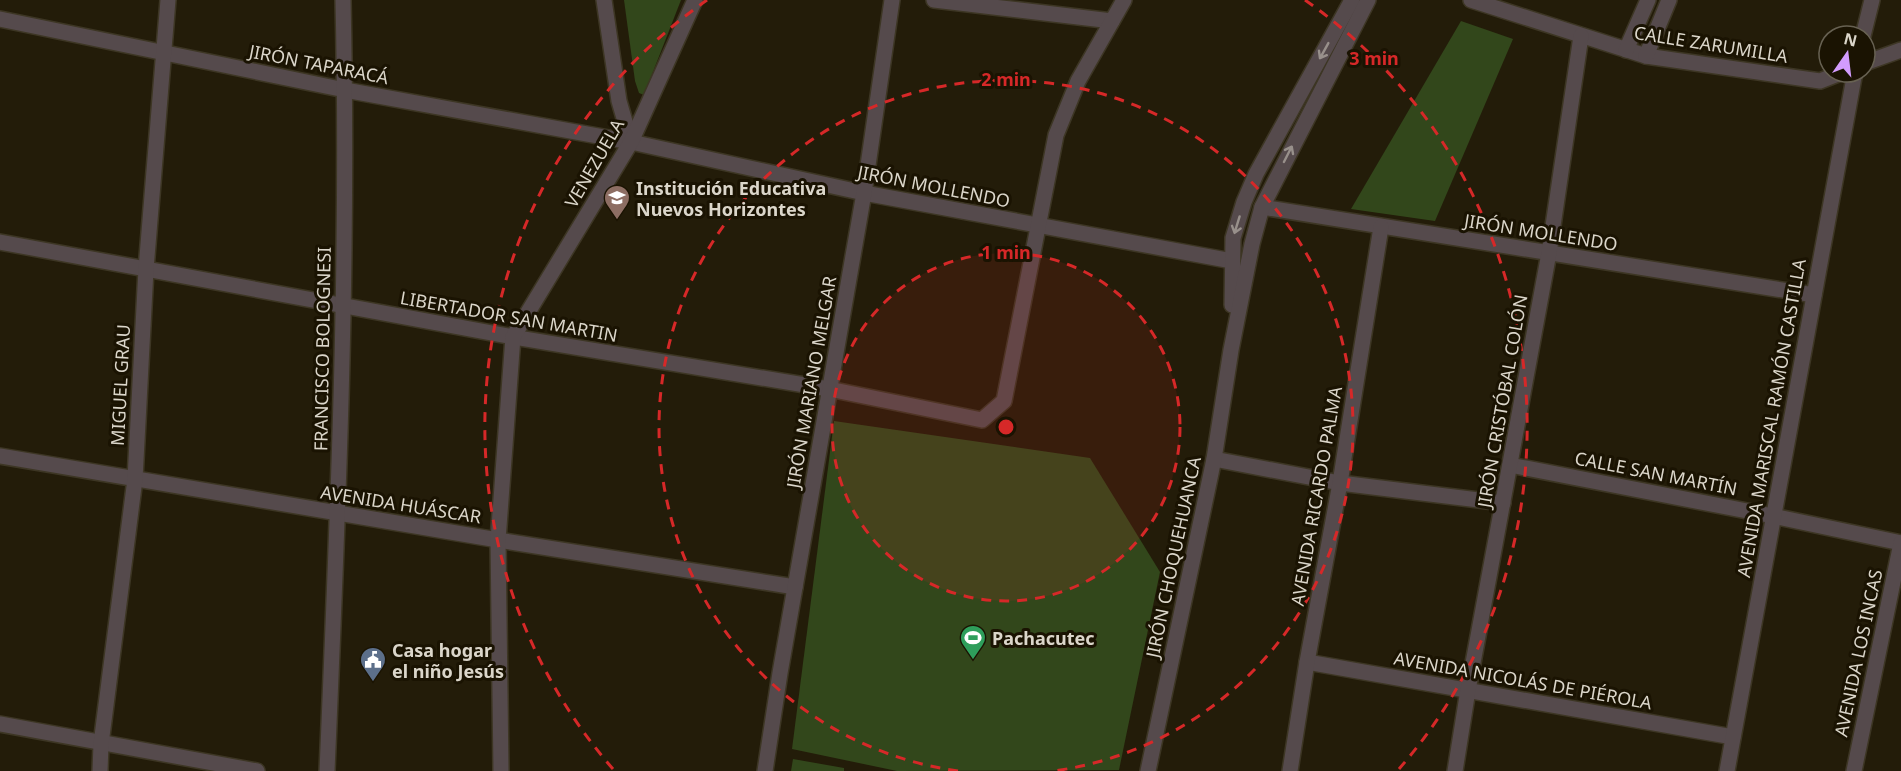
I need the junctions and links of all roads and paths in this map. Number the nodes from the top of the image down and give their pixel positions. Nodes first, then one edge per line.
1 (168, 0) edge
2 (343, 0) edge
3 (604, 0) edge
4 (695, 0) edge
5 (892, 0) edge
6 (934, 0) edge
7 (1124, 0) edge
8 (1352, 0) edge
9 (1368, 0) edge
10 (1470, 0) edge
11 (1648, 0) edge
12 (1670, 0) edge
13 (1872, 0) edge
14 (0, 19) edge
15 (1112, 21) junction
16 (1866, 24) edge
17 (1581, 36) junction
18 (1626, 50) junction
19 (1901, 50) edge
20 (164, 53) junction
21 (1646, 56) junction
22 (1877, 59) edge
23 (1817, 81) edge
24 (1853, 84) edge
25 (345, 90) junction
26 (631, 142) junction
27 (864, 193) junction
28 (1262, 207) junction
29 (1039, 225) junction
30 (1381, 227) junction
31 (0, 242) edge
32 (1549, 253) junction
33 (1232, 261) junction
34 (146, 269) junction
35 (1814, 295) junction
36 (344, 306) junction
37 (513, 338) junction
38 (1231, 350) junction
39 (829, 389) junction
40 (0, 456) edge
41 (1214, 459) junction
42 (1510, 465) junction
43 (135, 479) junction
44 (1340, 483) junction
45 (1503, 503) junction
46 (338, 513) junction
47 (1773, 516) junction
48 (498, 540) junction
49 (1901, 543) edge
50 (795, 587) junction
51 (1307, 662) junction
52 (1468, 690) junction
53 (0, 724) edge
54 (1733, 737) junction
55 (101, 744) junction
56 (1730, 770) edge
57 (100, 771) edge
58 (257, 771) edge
59 (327, 771) edge
60 (501, 771) edge
61 (765, 771) edge
62 (1148, 771) edge
63 (1290, 771) edge
64 (1455, 771) edge
65 (1854, 771) edge

1 - 20 street, MIGUEL GRAU
2 - 25 street, FRANCISCO BOLOGNESI
3 - 26 street
4 - 26 street, VENEZUELA
5 - 27 street, JIRÓN MARIANO MELGAR
6 - 15 street
7 - 15 street
8 -> 33 street, JIRÓN CHOQUEHUANCA
28 -> 9 street, JIRÓN CHOQUEHUANCA
10 - 17 street, CALLE ZARUMILLA
11 - 18 street
12 - 21 street
13 - 16 street
14 - 20 street, JIRÓN TAPARACÁ
15 - 29 street
17 - 18 street, CALLE ZARUMILLA
17 - 32 street, JIRÓN CRISTÓBAL COLÓN
18 - 21 street, CALLE ZARUMILLA
19 - 22 street
20 - 25 street, JIRÓN TAPARACÁ
20 - 34 street, MIGUEL GRAU
21 - 23 street, CALLE ZARUMILLA
24 - 35 street, AVENIDA MARISCAL RAMÓN CASTILLA
25 - 26 street, JIRÓN TAPARACÁ
25 - 36 street, FRANCISCO BOLOGNESI
26 - 27 street, JIRÓN MOLLENDO
26 - 37 street, VENEZUELA
27 - 29 street, JIRÓN MOLLENDO
27 - 39 street, JIRÓN MARIANO MELGAR
28 - 30 street, JIRÓN MOLLENDO
28 - 38 street, JIRÓN CHOQUEHUANCA
29 - 33 street, JIRÓN MOLLENDO
29 - 39 street, LIBERTADOR SAN MARTIN
30 - 32 street, JIRÓN MOLLENDO
30 - 44 street, AVENIDA RICARDO PALMA
31 - 34 street, LIBERTADOR SAN MARTIN
32 - 35 street, JIRÓN MOLLENDO
32 - 42 street, JIRÓN CRISTÓBAL COLÓN
33 - 38 street, JIRÓN CHOQUEHUANCA
34 - 36 street, LIBERTADOR SAN MARTIN
34 - 43 street, MIGUEL GRAU
35 - 47 street, AVENIDA MARISCAL RAMÓN CASTILLA
36 - 37 street, LIBERTADOR SAN MARTIN
36 - 46 street, FRANCISCO BOLOGNESI
37 - 39 street, LIBERTADOR SAN MARTIN
37 - 48 street
38 - 41 street, JIRÓN CHOQUEHUANCA
39 - 50 street, JIRÓN MARIANO MELGAR
40 - 43 street, AVENIDA HUÁSCAR
41 - 44 street
41 - 62 street, JIRÓN CHOQUEHUANCA
42 - 45 street, JIRÓN CRISTÓBAL COLÓN
42 - 47 street, CALLE SAN MARTÍN
43 - 46 street, AVENIDA HUÁSCAR
43 - 55 street, MIGUEL GRAU
44 - 45 street
44 - 51 street, AVENIDA RICARDO PALMA
45 - 52 street, JIRÓN CRISTÓBAL COLÓN
46 - 48 street, AVENIDA HUÁSCAR
46 - 59 street, FRANCISCO BOLOGNESI
47 - 49 street, CALLE SAN MARTÍN
47 - 54 street, AVENIDA MARISCAL RAMÓN CASTILLA
48 - 50 street, AVENIDA HUÁSCAR
48 - 60 street
49 - 65 street, AVENIDA LOS INCAS
50 - 61 street, JIRÓN MARIANO MELGAR
51 - 52 street, AVENIDA NICOLÁS DE PIÉROLA
51 - 63 street, AVENIDA RICARDO PALMA
52 - 54 street, AVENIDA NICOLÁS DE PIÉROLA
52 - 64 street, JIRÓN CRISTÓBAL COLÓN
53 - 55 street
54 - 56 street, AVENIDA MARISCAL RAMÓN CASTILLA
55 - 57 street, MIGUEL GRAU
55 - 58 street

